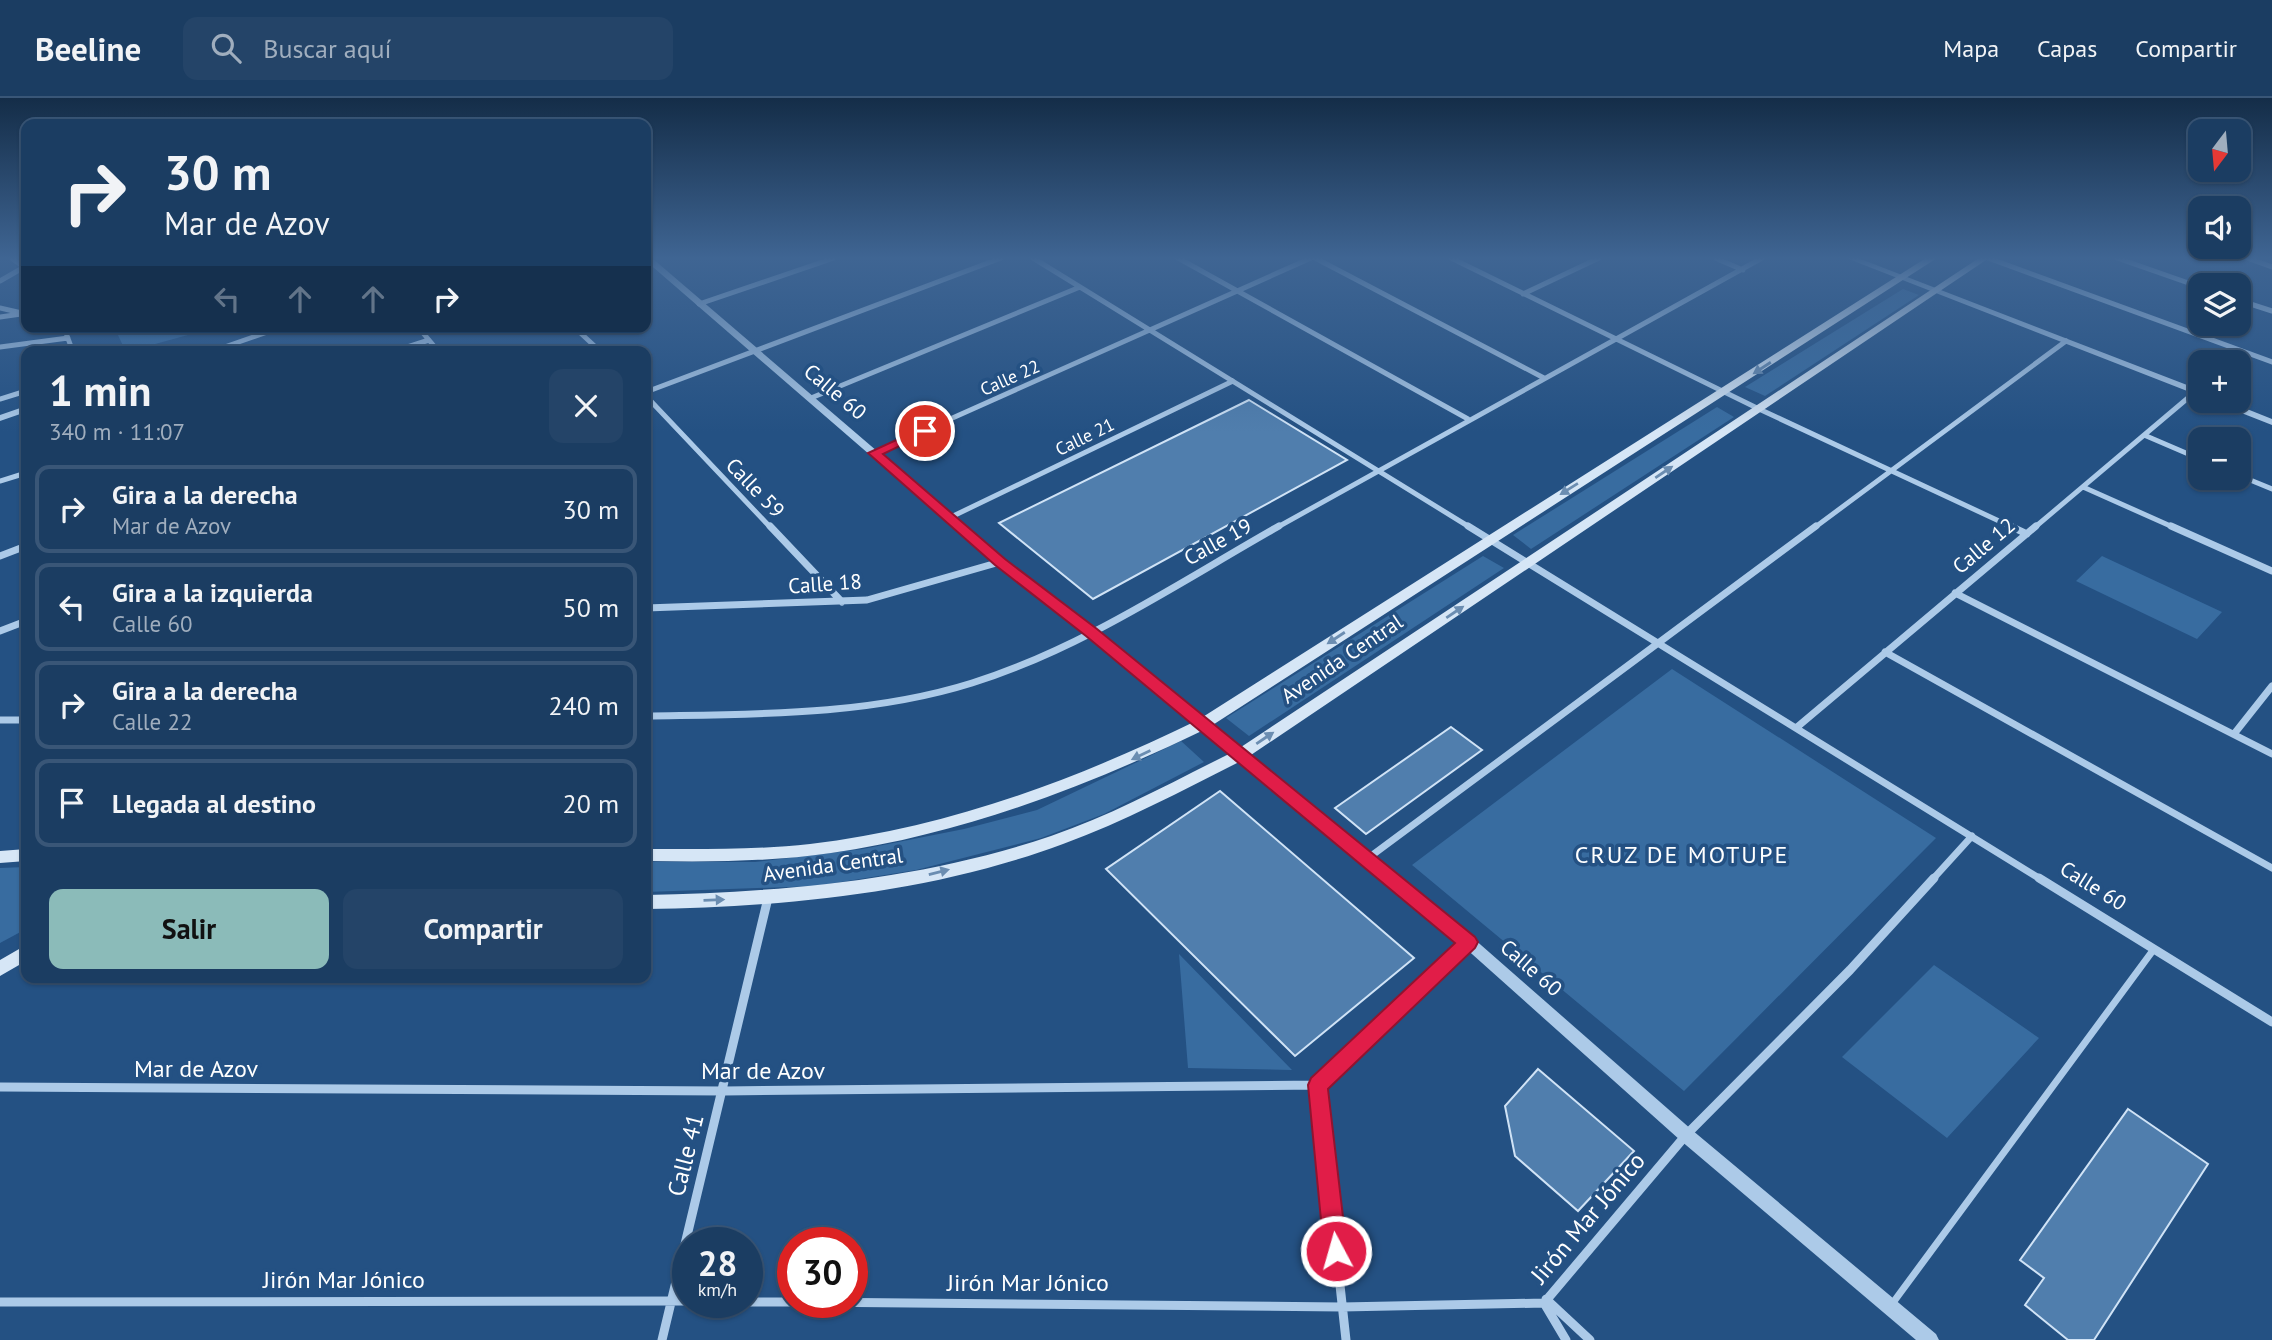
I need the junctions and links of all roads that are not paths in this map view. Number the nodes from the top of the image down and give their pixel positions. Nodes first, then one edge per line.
1 (712, 316) edge
2 (846, 316) edge
3 (1010, 316) edge
4 (1127, 316) edge
5 (1184, 316) edge
6 (1282, 316) edge
7 (1425, 316) edge
8 (1568, 316) edge
9 (1658, 316) edge
10 (1842, 316) edge
11 (1898, 316) edge
12 (2000, 316) edge
13 (2145, 316) edge
14 (1152, 331) junction
15 (64, 333) edge
16 (266, 333) edge
17 (423, 333) edge
18 (580, 333) edge
19 (68, 338) junction
20 (1615, 339) junction
21 (429, 340) junction
22 (2066, 341) junction
23 (71, 346) edge
24 (226, 346) edge
25 (410, 346) edge
26 (434, 346) edge
27 (595, 346) edge
28 (0, 347) edge
29 (752, 351) junction
30 (2272, 362) edge
31 (1544, 378) junction
32 (1233, 381) junction
33 (2188, 389) edge
34 (1726, 391) junction
35 (651, 392) edge
36 (21, 393) edge
37 (811, 398) junction
38 (0, 399) edge
39 (651, 399) edge
40 (2188, 400) edge
41 (1759, 409) junction
42 (21, 411) edge
43 (2249, 413) edge
44 (0, 418) edge
45 (1468, 419) junction
46 (2272, 422) edge
47 (2144, 435) junction
48 (874, 453) junction
49 (2188, 454) edge
50 (1891, 470) junction
51 (1379, 471) junction
52 (21, 474) edge
53 (2251, 480) edge
54 (0, 481) edge
55 (2082, 486) junction
56 (2272, 489) edge
57 (949, 518) junction
58 (2027, 534) junction
59 (1490, 540) junction
60 (21, 548) edge
61 (0, 556) edge
62 (1000, 562) junction
63 (1528, 563) junction
64 (2272, 570) edge
65 (1955, 593) junction
66 (842, 602) junction
67 (651, 608) edge
68 (21, 623) edge
69 (0, 631) edge
70 (1092, 632) junction
71 (1658, 643) junction
72 (1885, 652) junction
73 (2272, 686) edge
74 (651, 716) edge
75 (0, 720) edge
76 (21, 720) edge
77 (1203, 724) junction
78 (1796, 728) junction
79 (2234, 734) junction
80 (2272, 754) edge
81 (1240, 755) junction
82 (1972, 836) junction
83 (21, 855) edge
84 (651, 855) edge
85 (0, 857) edge
86 (1367, 859) junction
87 (2272, 868) edge
88 (768, 898) junction
89 (651, 902) edge
90 (1468, 942) junction
91 (2154, 949) junction
92 (21, 955) edge
93 (0, 969) edge
94 (2272, 1022) edge
95 (1318, 1085) junction
96 (0, 1087) edge
97 (724, 1091) junction
98 (1686, 1135) junction
99 (671, 1301) junction
100 (1545, 1301) junction
101 (0, 1302) edge
102 (868, 1303) edge
103 (1890, 1306) junction
104 (1342, 1307) junction
105 (662, 1340) edge
106 (1346, 1340) edge
107 (1566, 1340) edge
108 (1590, 1340) edge
109 (1930, 1340) edge

1 - 29 street, Calle 60
2 - 29 street
3 - 37 street
4 - 14 street, Calle 60
5 - 14 street, Calle 22
6 - 45 street
7 - 31 street
8 - 20 street
9 - 20 street, Calle 19
10 -> 34 main road, Avenida Central
11 - 41 main road, Avenida Central
12 - 22 street
13 - 30 street
14 - 32 street, Calle 60
14 - 48 street, Calle 22
15 - 19 street
16 - 24 street
17 - 21 street
18 - 27 street
19 - 23 street
19 - 28 street
20 - 31 street, Calle 19
20 - 34 street
21 - 25 street
21 - 26 street
22 - 33 street
22 - 50 street
29 - 35 street
29 - 37 street, Calle 60
31 - 45 street, Calle 19
32 - 51 street, Calle 60
32 - 57 street, Calle 21
34 - 41 street
34 -> 59 main road, Avenida Central
36 - 38 street
37 - 48 street, Calle 60
39 - 66 street, Calle 59
40 - 47 street, Calle 12
41 - 50 street
63 -> 41 main road, Avenida Central
42 - 44 street
43 - 46 street
45 - 51 street, Calle 19
47 - 49 street
47 - 55 street, Calle 12
48 - 57 street, Calle 60
50 - 58 street
50 - 71 street
51 - 59 street, Calle 60
51 - 70 street, Calle 19
52 - 54 street
53 - 56 street
55 - 58 street, Calle 12
55 - 64 street
57 - 62 street, Calle 60
58 - 65 street, Calle 12
59 - 63 street, Calle 60
59 -> 77 main road, Avenida Central
60 - 61 street
62 - 66 street, Calle 18
62 - 70 street, Calle 60
63 - 71 street, Calle 60
81 -> 63 main road, Avenida Central
65 - 72 street, Calle 12
65 - 79 street
66 - 67 street, Calle 18
68 - 69 street
70 - 74 street, Calle 19
70 - 77 street, Calle 60
71 - 78 street, Calle 60
71 - 86 street
72 - 78 street, Calle 12
72 - 87 street
73 - 79 street
75 - 76 street
77 - 81 street, Calle 60
77 -> 84 main road, Avenida Central
78 - 82 street, Calle 60
79 - 80 street
81 - 86 street, Calle 60
88 -> 81 main road, Avenida Central
82 - 91 street, Calle 60
82 - 98 street, Jirón Mar Jónico
83 - 85 main road
86 - 90 street, Calle 60
89 -> 88 main road, Avenida Central
88 - 97 street, Calle 41
90 - 95 street
90 - 98 street, Calle 60
91 - 94 street, Calle 60
91 - 103 lane
92 - 93 main road
95 - 97 street, Mar de Azov
95 - 104 street
96 - 97 street, Mar de Azov
97 - 99 street, Calle 41
98 - 100 street, Jirón Mar Jónico
98 - 103 street, Calle 60
99 - 101 street, Jirón Mar Jónico
99 - 105 street, Calle 41
100 - 104 street, Jirón Mar Jónico
100 - 107 street
100 - 108 street
102 - 104 street, Jirón Mar Jónico
103 - 109 street, Calle 60
104 - 106 street

